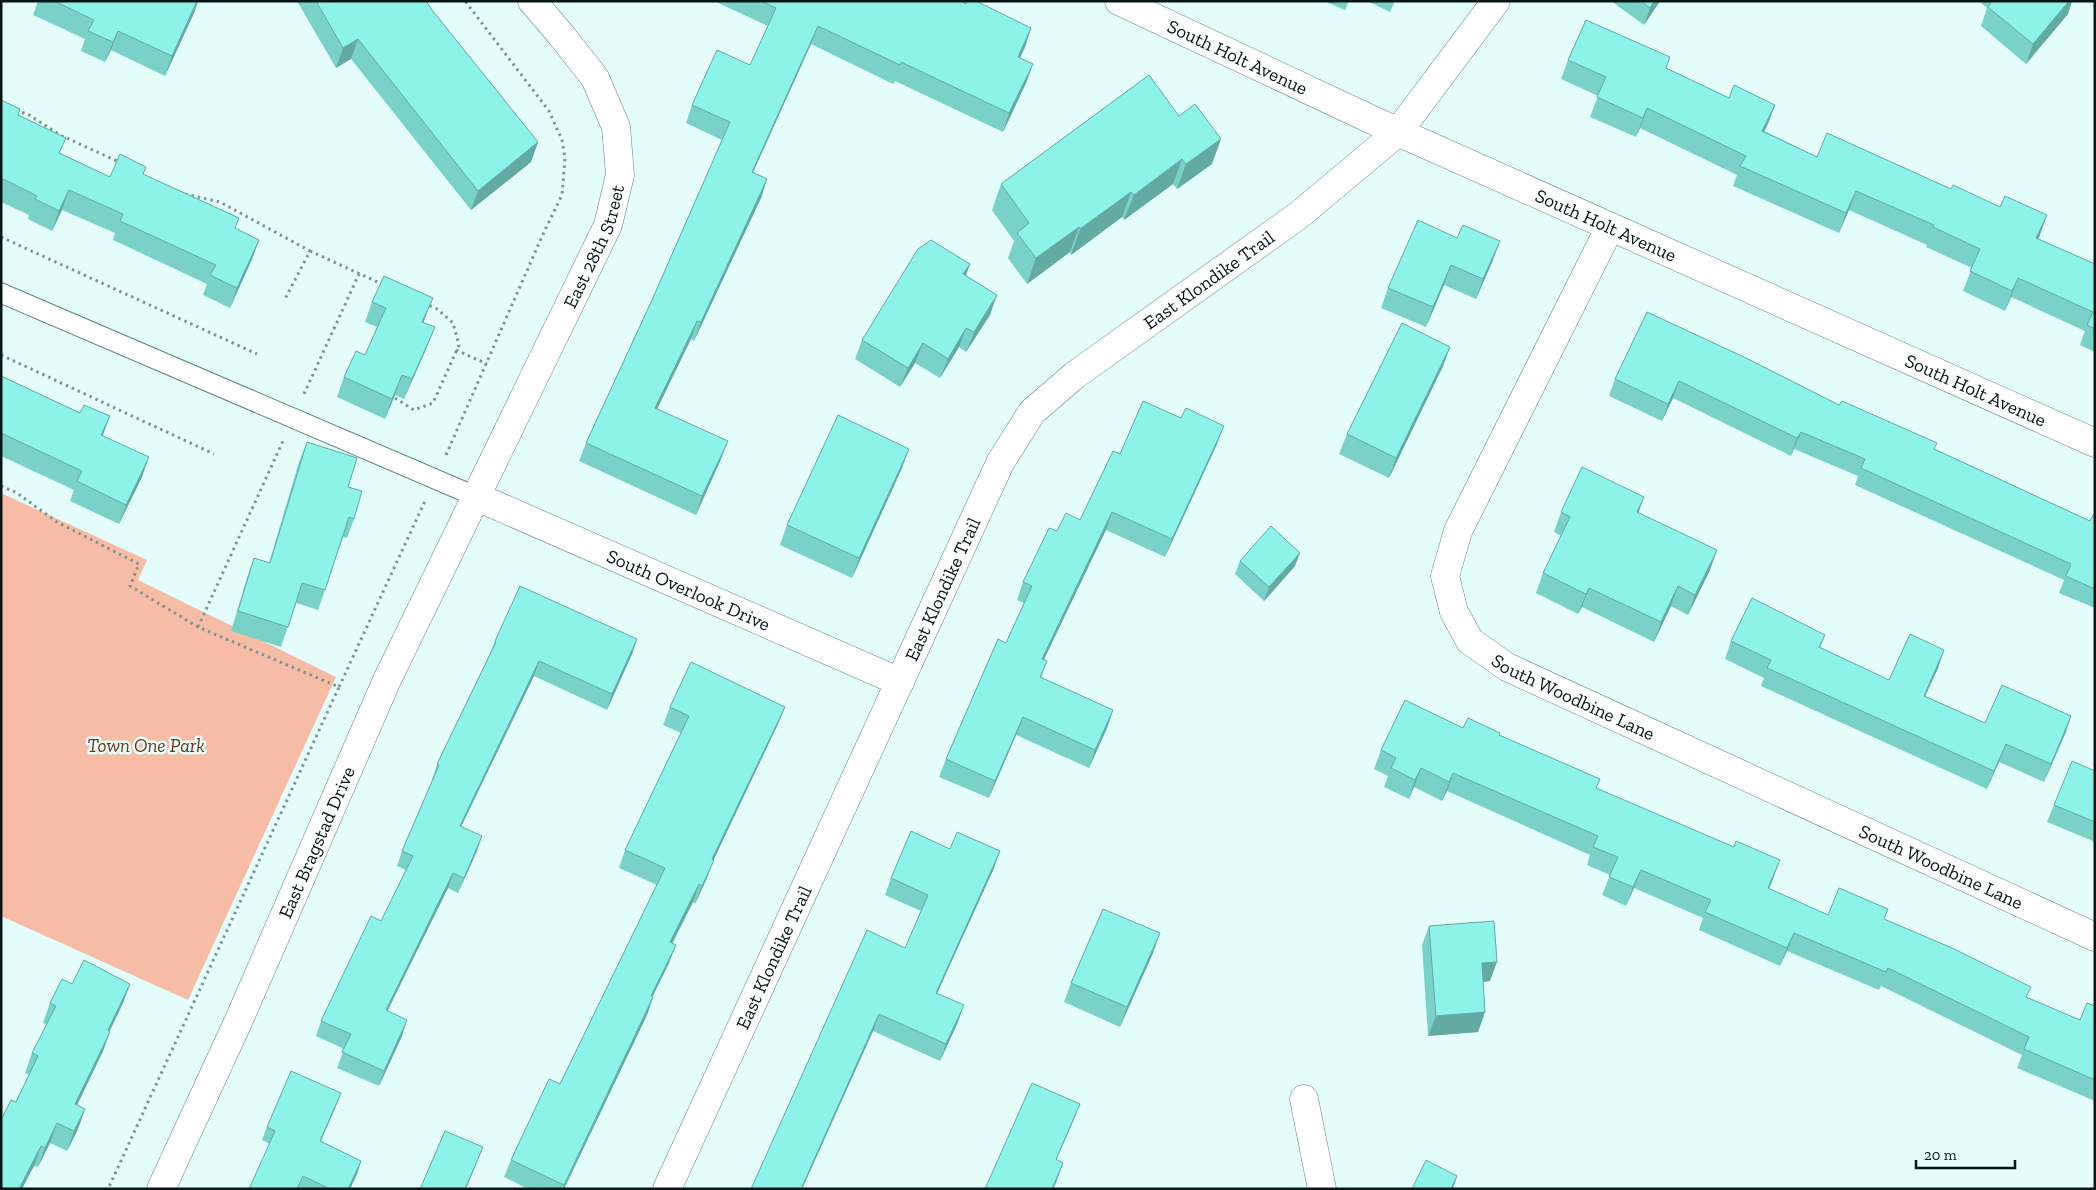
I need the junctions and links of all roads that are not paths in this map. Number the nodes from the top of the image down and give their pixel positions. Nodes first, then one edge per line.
1 (532, 1) edge
2 (1119, 1) edge
3 (1496, 1) edge
4 (1398, 132) junction
5 (1610, 227) junction
6 (1, 293) edge
7 (2095, 443) edge
8 (477, 497) junction
9 (900, 682) junction
10 (2095, 937) edge
11 (1304, 1099) dead end
12 (161, 1189) edge
13 (667, 1189) edge
14 (1322, 1189) edge

1 - 8 street, East 28th Street
2 - 4 street, South Holt Avenue
3 - 4 street, East Klondike Trail
4 - 5 street, South Holt Avenue
4 - 9 street, East Klondike Trail
5 - 7 street, South Holt Avenue
5 - 10 street, South Woodbine Lane
6 - 8 lane
8 - 9 street, South Overlook Drive
8 - 12 street, East Bragstad Drive
9 - 13 street, East Klondike Trail
11 - 14 street

